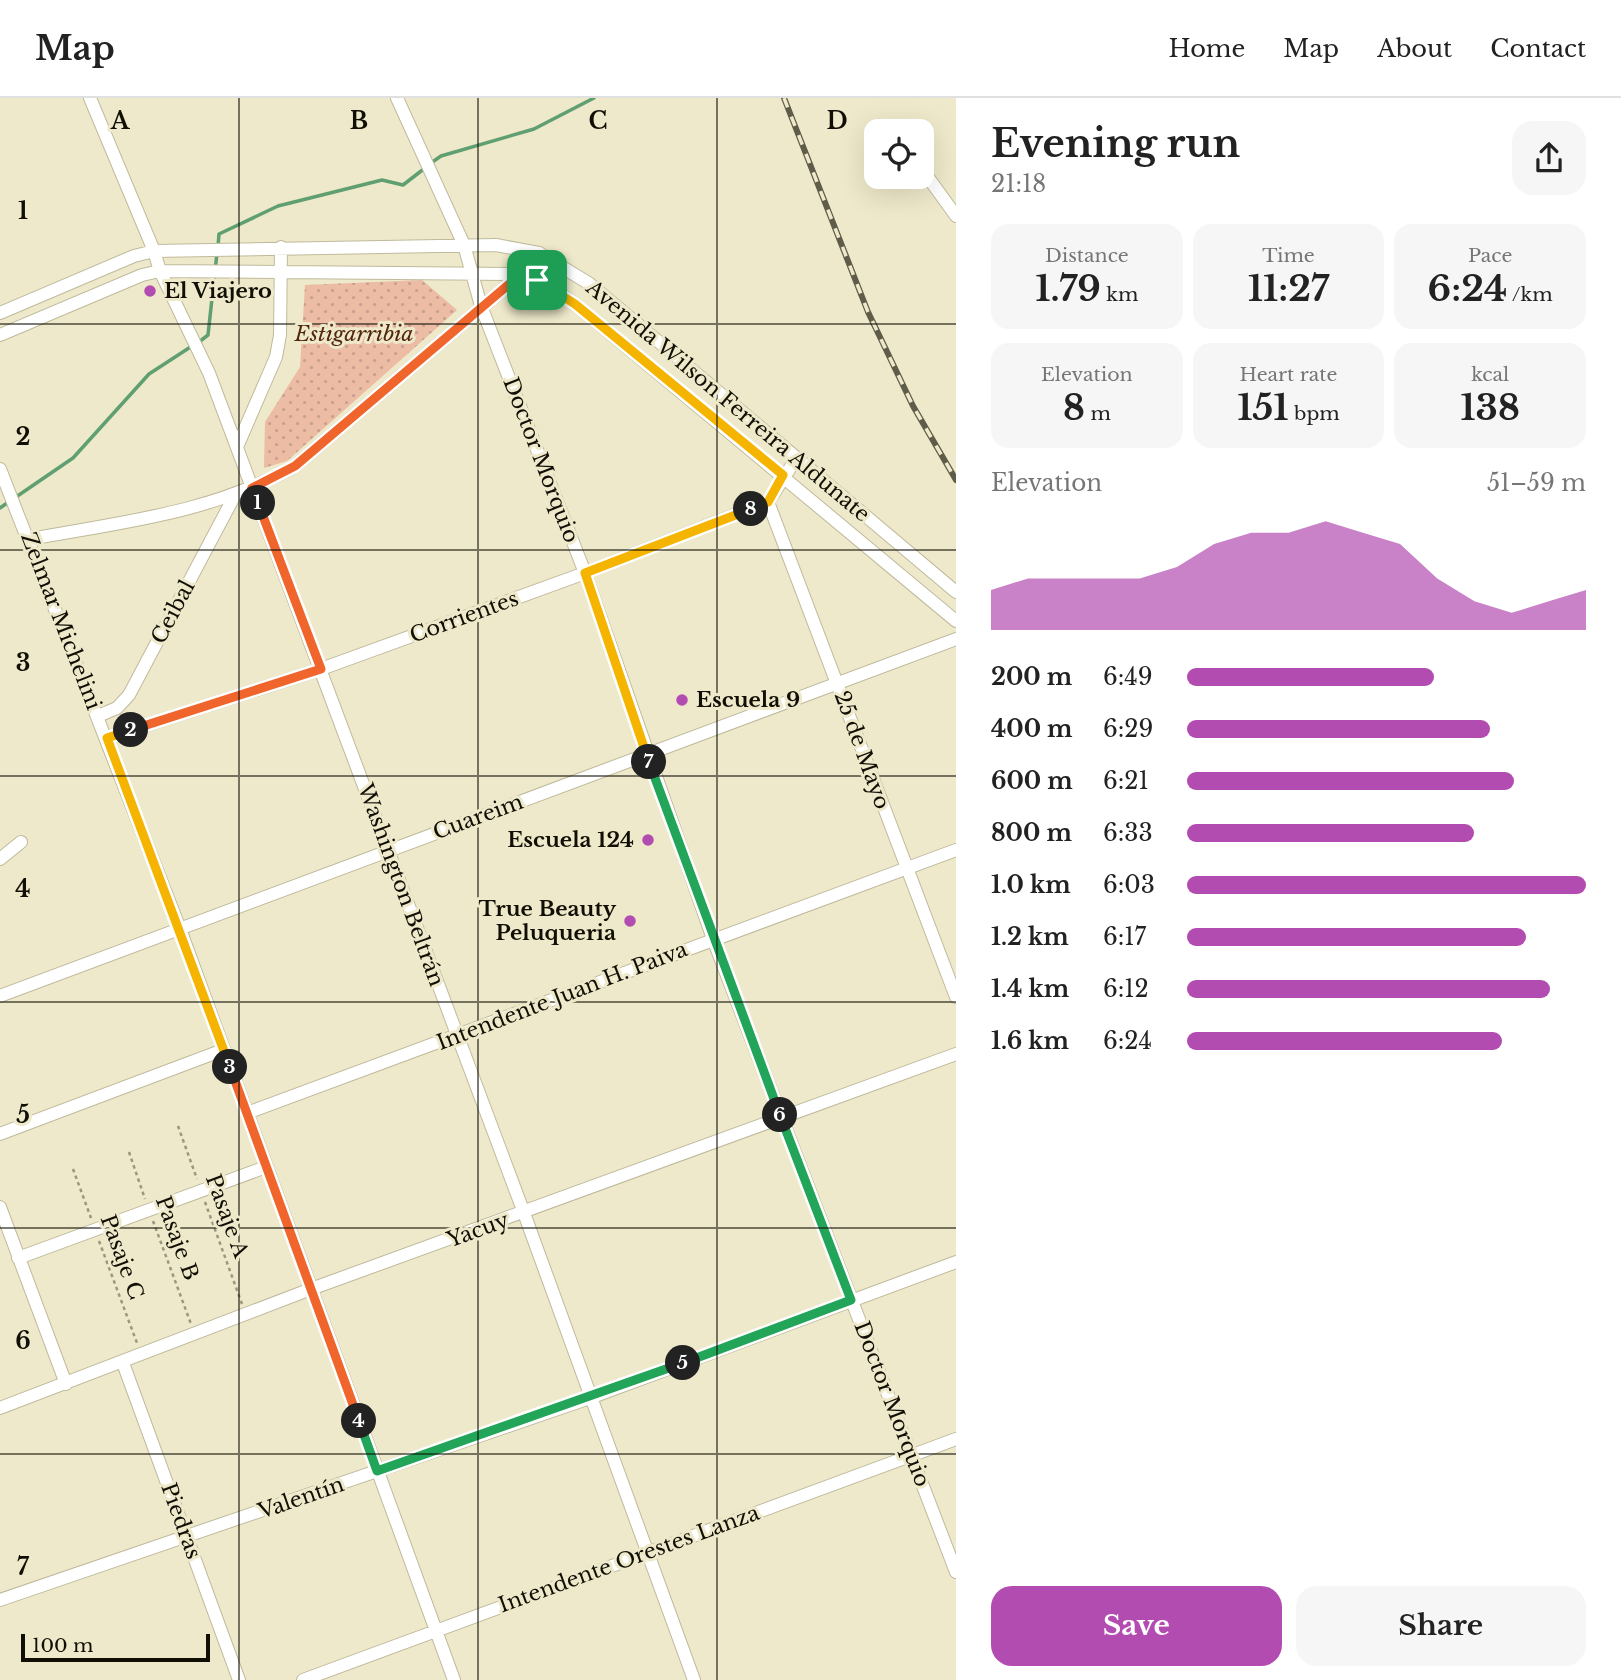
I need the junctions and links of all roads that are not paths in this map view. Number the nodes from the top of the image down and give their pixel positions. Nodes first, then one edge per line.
1 (90, 98) edge
2 (397, 98) edge
3 (934, 186) edge
4 (956, 216) edge
5 (464, 245) junction
6 (281, 247) junction
7 (154, 251) junction
8 (279, 270) junction
9 (160, 271) junction
10 (473, 272) junction
11 (521, 274) junction
12 (481, 306) junction
13 (0, 313) edge
14 (0, 335) edge
15 (237, 447) junction
16 (796, 458) junction
17 (1, 471) edge
18 (783, 475) junction
19 (252, 488) junction
20 (235, 495) junction
21 (768, 502) junction
22 (30, 539) junction
23 (585, 573) junction
24 (956, 592) edge
25 (956, 621) edge
26 (956, 639) edge
27 (321, 669) junction
28 (837, 683) junction
29 (98, 716) junction
30 (107, 738) junction
31 (647, 755) junction
32 (21, 842) dead end
33 (388, 849) junction
34 (956, 850) edge
35 (0, 859) edge
36 (906, 869) junction
37 (180, 929) junction
38 (713, 939) junction
39 (0, 996) edge
40 (956, 997) edge
41 (457, 1036) junction
42 (223, 1049) junction
43 (956, 1054) edge
44 (247, 1113) junction
45 (781, 1117) junction
46 (0, 1134) edge
47 (266, 1167) junction
48 (0, 1207) edge
49 (524, 1213) junction
50 (18, 1258) junction
51 (956, 1262) edge
52 (311, 1289) junction
53 (851, 1300) junction
54 (123, 1363) junction
55 (66, 1384) junction
56 (590, 1398) junction
57 (0, 1408) edge
58 (956, 1439) edge
59 (911, 1456) junction
60 (377, 1471) junction
61 (187, 1538) junction
62 (648, 1553) junction
63 (956, 1572) edge
64 (0, 1600) edge
65 (435, 1630) junction
66 (239, 1680) edge
67 (303, 1680) edge
68 (454, 1680) edge
69 (694, 1680) edge

1 - 7 street, Washington Beltrán
2 - 5 street, Doctor Morquio
3 - 4 street
5 - 6 street, Avenida Wilson Ferreira Aldunate
5 - 10 street, Doctor Morquio
5 - 16 street, Avenida Wilson Ferreira Aldunate
6 - 7 street, Avenida Wilson Ferreira Aldunate
6 - 8 street
7 - 9 street, Washington Beltrán
7 - 13 street, Avenida Wilson Ferreira Aldunate
8 - 9 street, Avenida Wilson Ferreira Aldunate
8 - 10 street, Avenida Wilson Ferreira Aldunate
8 - 15 street
9 - 14 street, Avenida Wilson Ferreira Aldunate
9 - 15 street, Washington Beltrán
10 - 11 street, Avenida Wilson Ferreira Aldunate
10 - 12 street, Doctor Morquio
11 - 12 street
11 - 18 street, Avenida Wilson Ferreira Aldunate
12 - 19 street
12 - 23 street, Doctor Morquio
15 - 19 street, Washington Beltrán
16 - 18 street
16 - 24 street, Avenida Wilson Ferreira Aldunate
17 - 22 street, Zelmar Michelini
18 - 21 street
18 - 25 street, Avenida Wilson Ferreira Aldunate
19 - 20 street
19 - 27 street, Washington Beltrán
20 - 22 street
20 - 29 street, Ceibal
21 - 23 street, Corrientes
21 - 28 street, 25 de Mayo
22 - 29 street, Zelmar Michelini
23 - 27 street, Corrientes
23 - 31 street, Doctor Morquio
26 - 28 street, Cuareim
27 - 30 street, Corrientes
27 - 33 street, Washington Beltrán
28 - 31 street, Cuareim
28 - 36 street, 25 de Mayo
29 - 30 street, Zelmar Michelini
30 - 37 street, Zelmar Michelini
31 - 33 street, Cuareim
31 - 38 street, Doctor Morquio
32 - 35 street
33 - 37 street, Cuareim
33 - 41 street, Washington Beltrán
34 - 36 street, Intendente Juan H. Paiva
36 - 38 street, Intendente Juan H. Paiva
36 - 40 street, 25 de Mayo
37 - 39 street, Cuareim
37 - 42 street, Zelmar Michelini
38 - 41 street, Intendente Juan H. Paiva
38 - 45 street, Doctor Morquio
41 - 44 street, Intendente Juan H. Paiva
41 - 49 street, Washington Beltrán
42 - 44 street, Zelmar Michelini
42 - 46 street
43 - 45 street, Yacuy
44 - 47 street, Zelmar Michelini
45 - 49 street, Yacuy
45 - 53 street, Doctor Morquio
47 - 50 street
47 - 52 street, Zelmar Michelini
48 - 50 street
49 - 52 street, Yacuy
49 - 56 street, Washington Beltrán
50 - 55 street
51 - 53 street, Valentín
52 - 54 street, Yacuy
52 - 60 street, Zelmar Michelini
53 - 56 street, Valentín
53 - 59 street, Doctor Morquio
54 - 55 street, Yacuy
54 - 61 street, Piedras
55 - 57 street, Yacuy
56 - 60 street, Valentín
56 - 62 street, Washington Beltrán
58 - 59 street, Intendente Orestes Lanza
59 - 62 street, Intendente Orestes Lanza
59 - 63 street, Doctor Morquio
60 - 61 street, Valentín
60 - 65 street, Zelmar Michelini
61 - 64 street, Valentín
61 - 66 street, Piedras
62 - 65 street, Intendente Orestes Lanza
62 - 69 street, Washington Beltrán
65 - 67 street, Intendente Orestes Lanza
65 - 68 street, Zelmar Michelini

